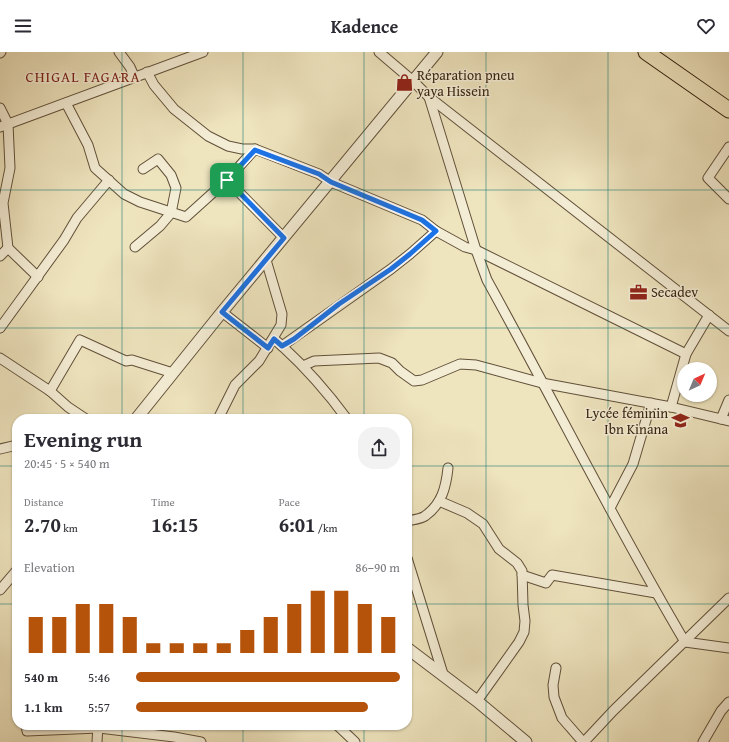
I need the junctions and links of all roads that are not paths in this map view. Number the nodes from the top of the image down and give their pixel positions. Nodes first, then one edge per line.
1 (119, 52) edge
2 (203, 52) edge
3 (379, 52) edge
4 (437, 52) edge
5 (646, 52) edge
6 (664, 58) edge
7 (147, 72) junction
8 (134, 76) junction
9 (413, 81) junction
10 (429, 97) junction
11 (729, 99) edge
12 (66, 103) junction
13 (0, 108) edge
14 (729, 110) edge
15 (4, 126) edge
16 (729, 147) edge
17 (255, 150) junction
18 (143, 169) dead end
19 (109, 180) junction
20 (227, 180) junction
21 (331, 182) junction
22 (729, 198) edge
23 (171, 213) junction
24 (436, 231) junction
25 (284, 238) junction
26 (134, 246) dead end
27 (8, 248) junction
28 (476, 250) junction
29 (0, 256) edge
30 (266, 260) junction
31 (38, 277) junction
32 (222, 312) junction
33 (708, 315) junction
34 (0, 328) edge
35 (729, 331) edge
36 (274, 339) junction
37 (282, 346) junction
38 (268, 348) junction
39 (686, 354) junction
40 (0, 358) edge
41 (303, 366) junction
42 (173, 373) junction
43 (542, 383) junction
44 (50, 391) junction
45 (729, 400) edge
46 (651, 403) junction
47 (671, 407) junction
48 (75, 414) edge
49 (140, 414) edge
50 (220, 414) edge
51 (343, 414) edge
52 (725, 420) edge
53 (12, 446) edge
54 (0, 449) edge
55 (448, 468) dead end
56 (439, 501) junction
57 (610, 508) junction
58 (412, 520) edge
59 (412, 574) edge
60 (522, 575) junction
61 (12, 576) edge
62 (0, 590) edge
63 (656, 593) junction
64 (729, 598) edge
65 (685, 642) junction
66 (729, 648) edge
67 (412, 652) edge
68 (556, 668) dead end
69 (443, 674) junction
70 (477, 701) junction
71 (729, 702) edge
72 (98, 730) edge
73 (126, 730) edge
74 (342, 730) edge
75 (97, 742) edge
76 (201, 742) edge
77 (355, 742) edge
78 (526, 742) edge
79 (584, 742) edge
80 (704, 742) edge

1 - 8 street
2 - 7 street
3 - 9 street
4 - 9 street
5 - 6 highway
6 - 11 highway
6 - 14 highway
7 - 8 street
7 - 17 street
8 - 12 street
9 - 10 street
9 - 21 street
10 - 28 street
10 - 33 street
12 - 15 street
12 - 19 street
13 - 15 street
15 - 27 street
16 - 22 street
17 - 20 street
17 - 21 street
18 - 23 street
19 - 23 street
19 - 31 street
20 - 23 street
20 - 25 street
21 - 24 street
21 - 25 street
23 - 26 street
24 - 28 street
24 - 37 street
25 - 30 street
27 - 29 street
27 - 31 street
28 - 39 street
28 - 43 street
30 - 32 street
30 - 36 street
31 - 34 street
32 - 38 street
32 - 42 street
33 - 35 street
33 - 39 street
36 - 37 street
36 - 38 street
37 - 41 street
38 - 50 street
39 - 47 street
40 - 44 street
41 - 43 street
41 - 51 street
42 - 44 street
42 - 49 street
43 - 46 street
43 - 57 street
44 - 48 street
45 - 52 street
46 - 47 street
46 - 57 street
47 - 52 street
53 - 54 street
55 - 56 street
56 - 58 street
56 - 60 street
57 - 63 street
59 - 69 street
60 - 63 street
60 - 70 street
61 - 62 street
63 - 65 street
64 - 65 street
65 - 66 street
65 - 79 street
67 - 69 street
68 - 79 street
69 - 70 street
70 - 78 street
71 - 80 street
72 - 75 street
73 - 76 street
74 - 77 street

